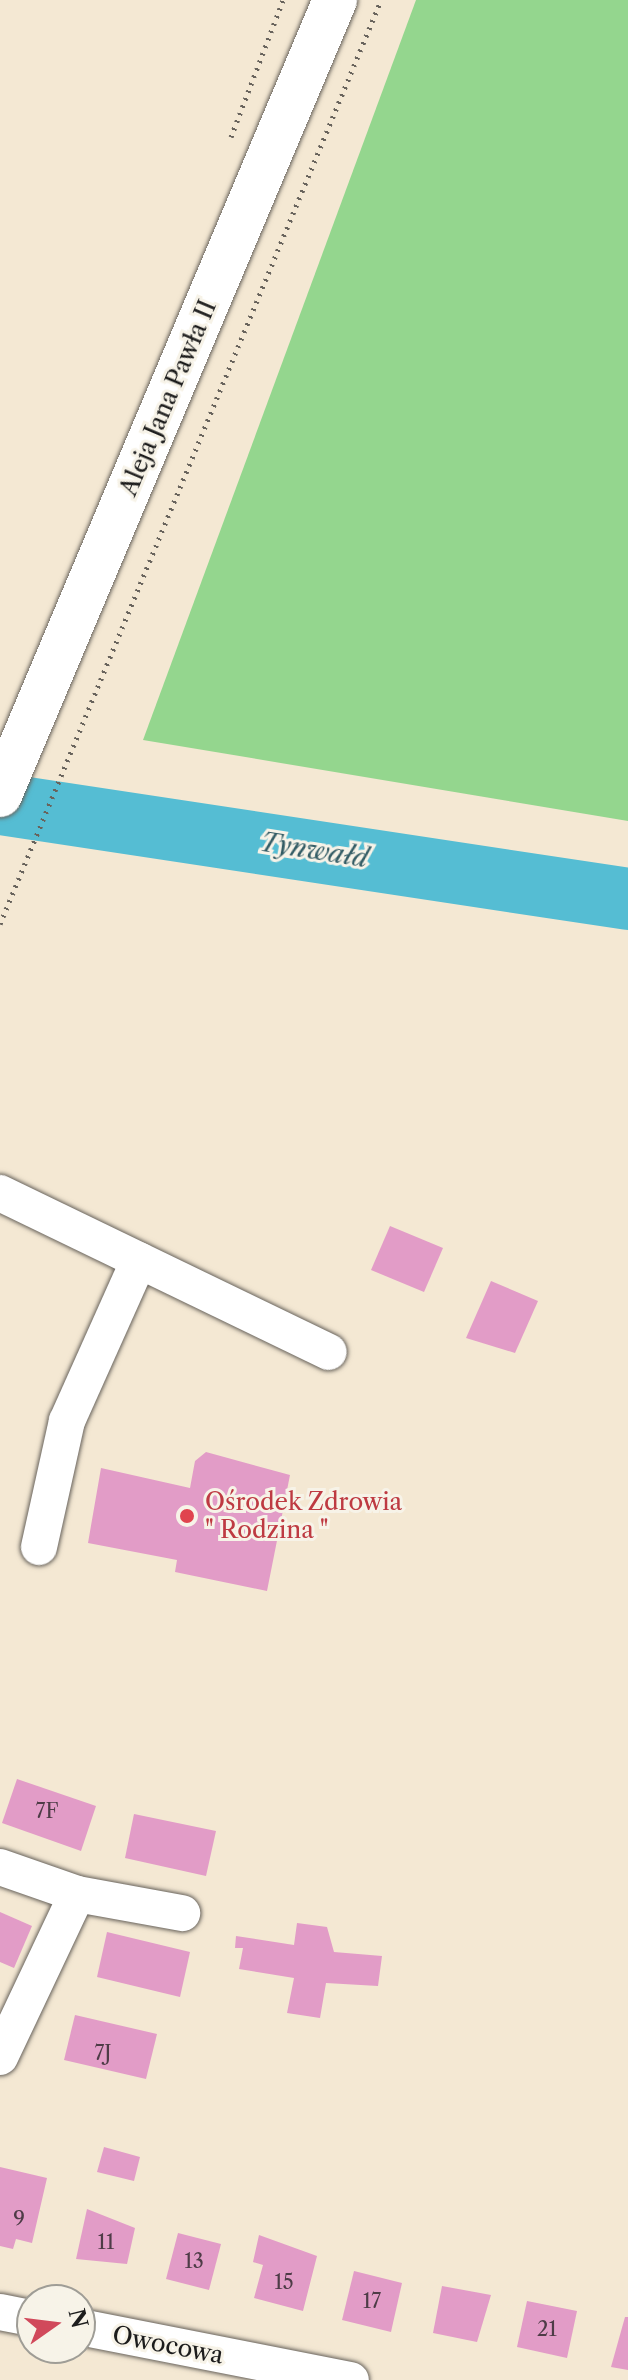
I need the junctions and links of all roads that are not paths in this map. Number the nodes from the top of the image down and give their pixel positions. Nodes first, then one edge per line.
1 (335, 0) edge
2 (0, 795) edge
3 (0, 1193) edge
4 (139, 1260) junction
5 (329, 1352) dead end
6 (39, 1547) dead end
7 (0, 1867) edge
8 (77, 1894) junction
9 (182, 1913) dead end
10 (0, 2057) edge
11 (96, 2330) edge
12 (351, 2380) edge

1 - 2 main road, Aleja Jana Pawła II
3 - 4 street
4 - 5 street
4 - 6 street
7 - 8 street
8 - 9 street
8 - 10 street
11 - 12 street, Owocowa

